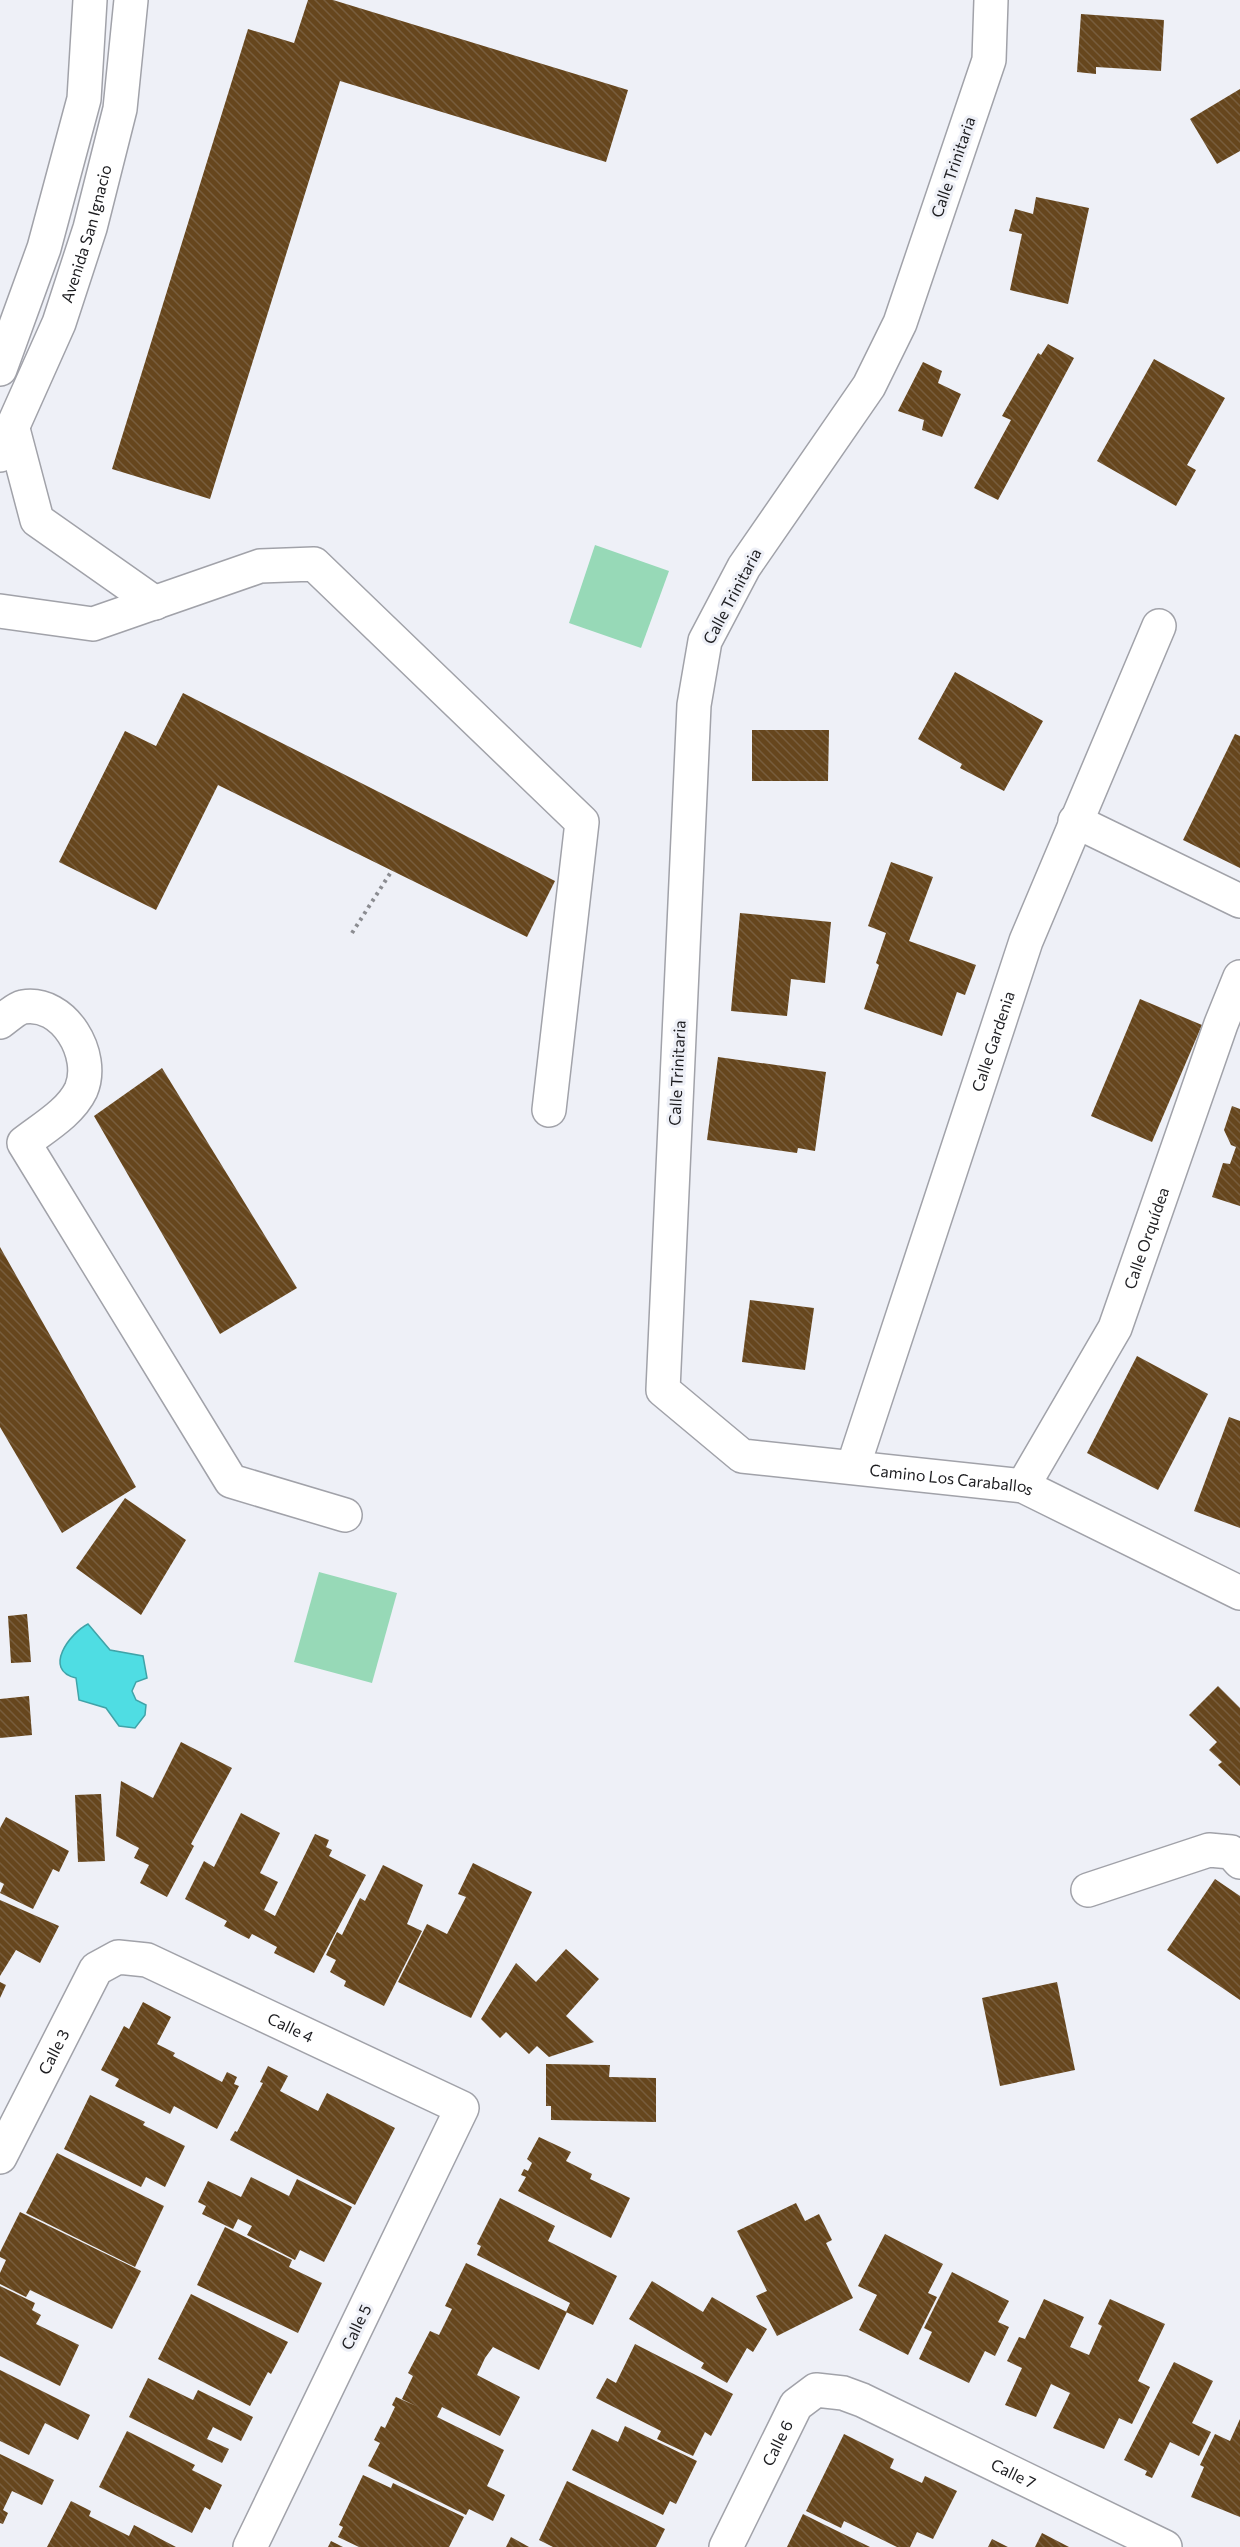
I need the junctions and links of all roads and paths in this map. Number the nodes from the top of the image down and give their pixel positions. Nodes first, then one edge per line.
1 (90, 0) edge
2 (131, 0) edge
3 (991, 0) edge
4 (0, 369) edge
5 (7, 442) edge
6 (155, 603) junction
7 (0, 611) edge
8 (1159, 626) dead end
9 (1075, 821) junction
10 (391, 872) dead end
11 (1240, 902) edge
12 (352, 933) dead end
13 (1240, 977) edge
14 (0, 1023) edge
15 (549, 1110) dead end
16 (663, 1390) joint
17 (853, 1467) junction
18 (1023, 1486) junction
19 (345, 1515) dead end
20 (1240, 1593) edge
21 (1240, 1862) edge
22 (1088, 1890) dead end
23 (118, 1957) joint
24 (462, 2108) joint
25 (0, 2157) edge
26 (862, 2400) joint
27 (249, 2547) edge
28 (726, 2547) edge
29 (1165, 2547) edge

1 - 4 street
2 - 5 street, Avenida San Ignacio
3 - 16 street, Calle Trinitaria
5 - 6 street
6 - 7 street
6 - 15 street
8 - 9 street, Calle Gardenia
9 - 11 street
9 - 17 street, Calle Gardenia
10 - 12 path
13 - 18 street, Calle Orquídea
14 - 19 street
16 - 17 street, Camino Los Caraballos
17 - 18 street, Camino Los Caraballos
18 - 20 street, Camino Los Caraballos
21 - 22 street
23 - 24 street, Calle 4
23 - 25 street, Calle 3
24 - 27 street, Calle 5
26 - 28 street, Calle 6
26 - 29 street, Calle 7

